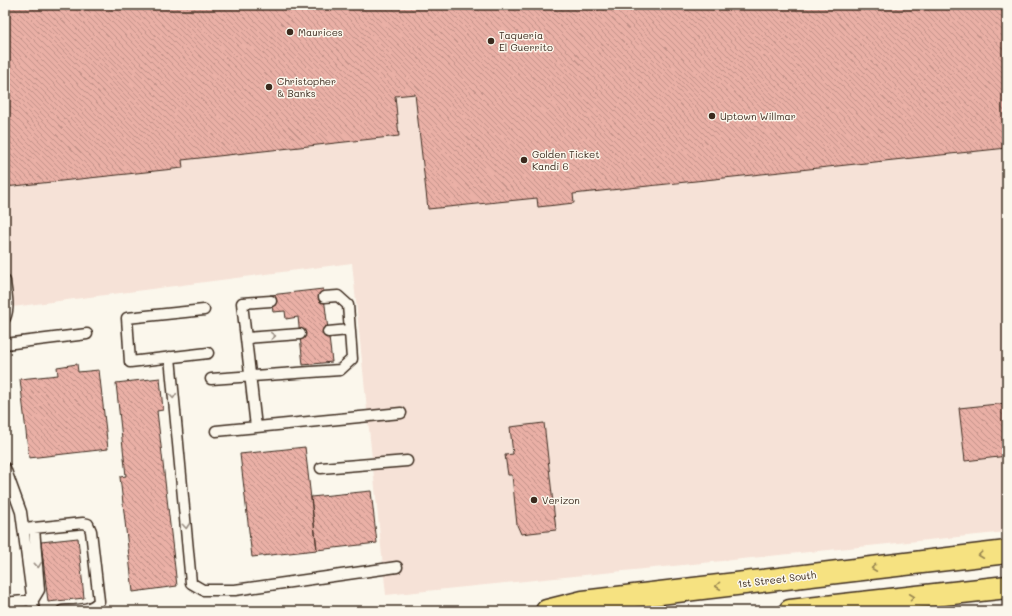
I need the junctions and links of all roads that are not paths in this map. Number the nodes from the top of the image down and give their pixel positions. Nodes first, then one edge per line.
1 (5, 281) edge
2 (324, 297) dead end
3 (271, 301) dead end
4 (204, 310) dead end
5 (5, 318) edge
6 (349, 330) junction
7 (328, 332) dead end
8 (87, 334) dead end
9 (300, 334) dead end
10 (246, 338) junction
11 (5, 344) edge
12 (208, 353) dead end
13 (170, 357) junction
14 (250, 376) junction
15 (211, 380) dead end
16 (401, 413) dead end
17 (256, 427) junction
18 (216, 431) dead end
19 (407, 461) dead end
20 (5, 468) edge
21 (321, 468) dead end
22 (34, 528) junction
23 (24, 529) junction
24 (1007, 552) edge
25 (397, 567) dead end
26 (1007, 586) edge
27 (33, 600) junction
28 (5, 603) edge
29 (34, 611) edge
30 (62, 611) edge
31 (547, 611) edge
32 (790, 611) edge

1 - 5 lane
2 - 6 lane
3 - 10 lane
4 - 13 lane
6 - 7 lane
6 - 14 lane
8 - 11 lane
10 -> 9 lane
10 - 14 lane
12 - 13 lane
13 -> 25 lane
14 - 15 lane
14 - 17 lane
16 - 17 lane
17 - 18 lane
19 - 21 lane
20 - 23 lane
22 - 23 lane
22 -> 27 lane
22 - 30 lane
23 - 27 lane
24 -> 31 main road, 1st Street South
32 -> 26 main road
27 - 28 lane
27 - 29 lane

